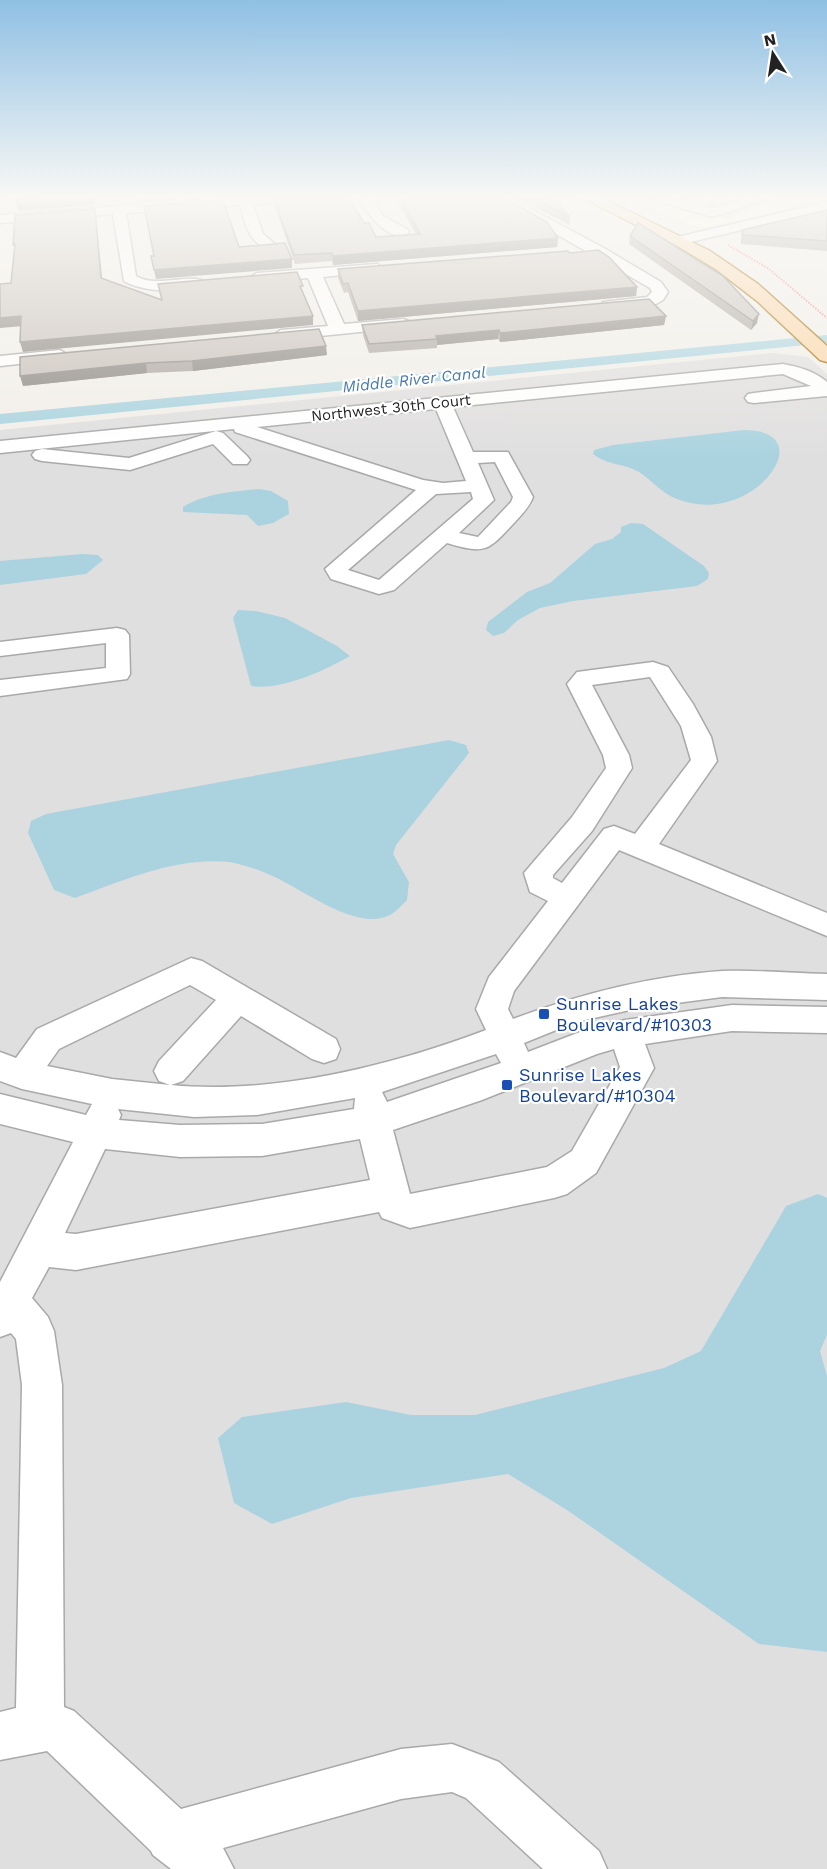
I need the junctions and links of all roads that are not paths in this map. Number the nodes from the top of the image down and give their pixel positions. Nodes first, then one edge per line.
1 (135, 283) edge
2 (195, 283) edge
3 (318, 283) edge
4 (653, 283) edge
5 (746, 283) edge
6 (768, 283) edge
7 (592, 306) edge
8 (419, 322) edge
9 (823, 325) edge
10 (338, 330) junction
11 (268, 336) edge
12 (81, 353) edge
13 (826, 355) edge
14 (0, 361) edge
15 (826, 390) edge
16 (795, 393) junction
17 (754, 398) dead end
18 (442, 403) junction
19 (809, 407) dead end
20 (247, 425) junction
21 (216, 437) junction
22 (0, 447) edge
23 (0, 457) edge
24 (467, 458) junction
25 (240, 460) dead end
26 (479, 485) junction
27 (432, 487) junction
28 (444, 535) junction
29 (0, 649) edge
30 (0, 688) edge
31 (582, 824) junction
32 (628, 842) junction
33 (567, 898) junction
34 (827, 925) edge
35 (827, 987) edge
36 (238, 998) junction
37 (827, 1020) edge
38 (625, 1033) junction
39 (503, 1037) junction
40 (324, 1049) dead end
41 (521, 1069) junction
42 (11, 1070) edge
43 (171, 1071) dead end
44 (366, 1082) junction
45 (112, 1094) junction
46 (0, 1110) edge
47 (374, 1121) junction
48 (96, 1133) junction
49 (390, 1193) junction
50 (39, 1248) junction
51 (5, 1311) edge
52 (20, 1732) edge
53 (171, 1837) junction
54 (208, 1869) edge
55 (581, 1869) edge

1 - 2 street
3 - 10 street
4 - 7 street
5 - 13 main road
6 - 9 main road
8 - 10 street
10 - 11 street
12 - 14 street
15 - 16 street
15 - 18 street, Northwest 30th Court
16 - 17 street
16 - 19 street
18 - 20 street, Northwest 30th Court
18 - 24 street
20 - 21 street
20 - 22 street, Northwest 30th Court
20 - 27 street
21 - 23 street
21 - 25 street
24 - 26 street
24 - 28 street
26 - 27 street
26 - 28 street
27 - 28 street
29 - 30 street
31 - 32 street
31 - 32 street
31 - 33 street
32 - 33 street
32 - 34 street
33 - 39 street
35 - 39 street
36 - 40 street
36 - 42 street
36 - 43 street
37 - 38 street
38 - 41 street
38 - 49 street
39 - 41 street
39 - 44 street
41 - 47 street
42 - 45 street
44 - 45 street
44 - 47 street
45 - 48 street
46 - 48 street
47 - 48 street
47 - 49 street
48 - 50 street
49 - 50 street
50 - 51 street
51 - 52 street
52 - 53 street
53 - 54 street
53 - 55 street

